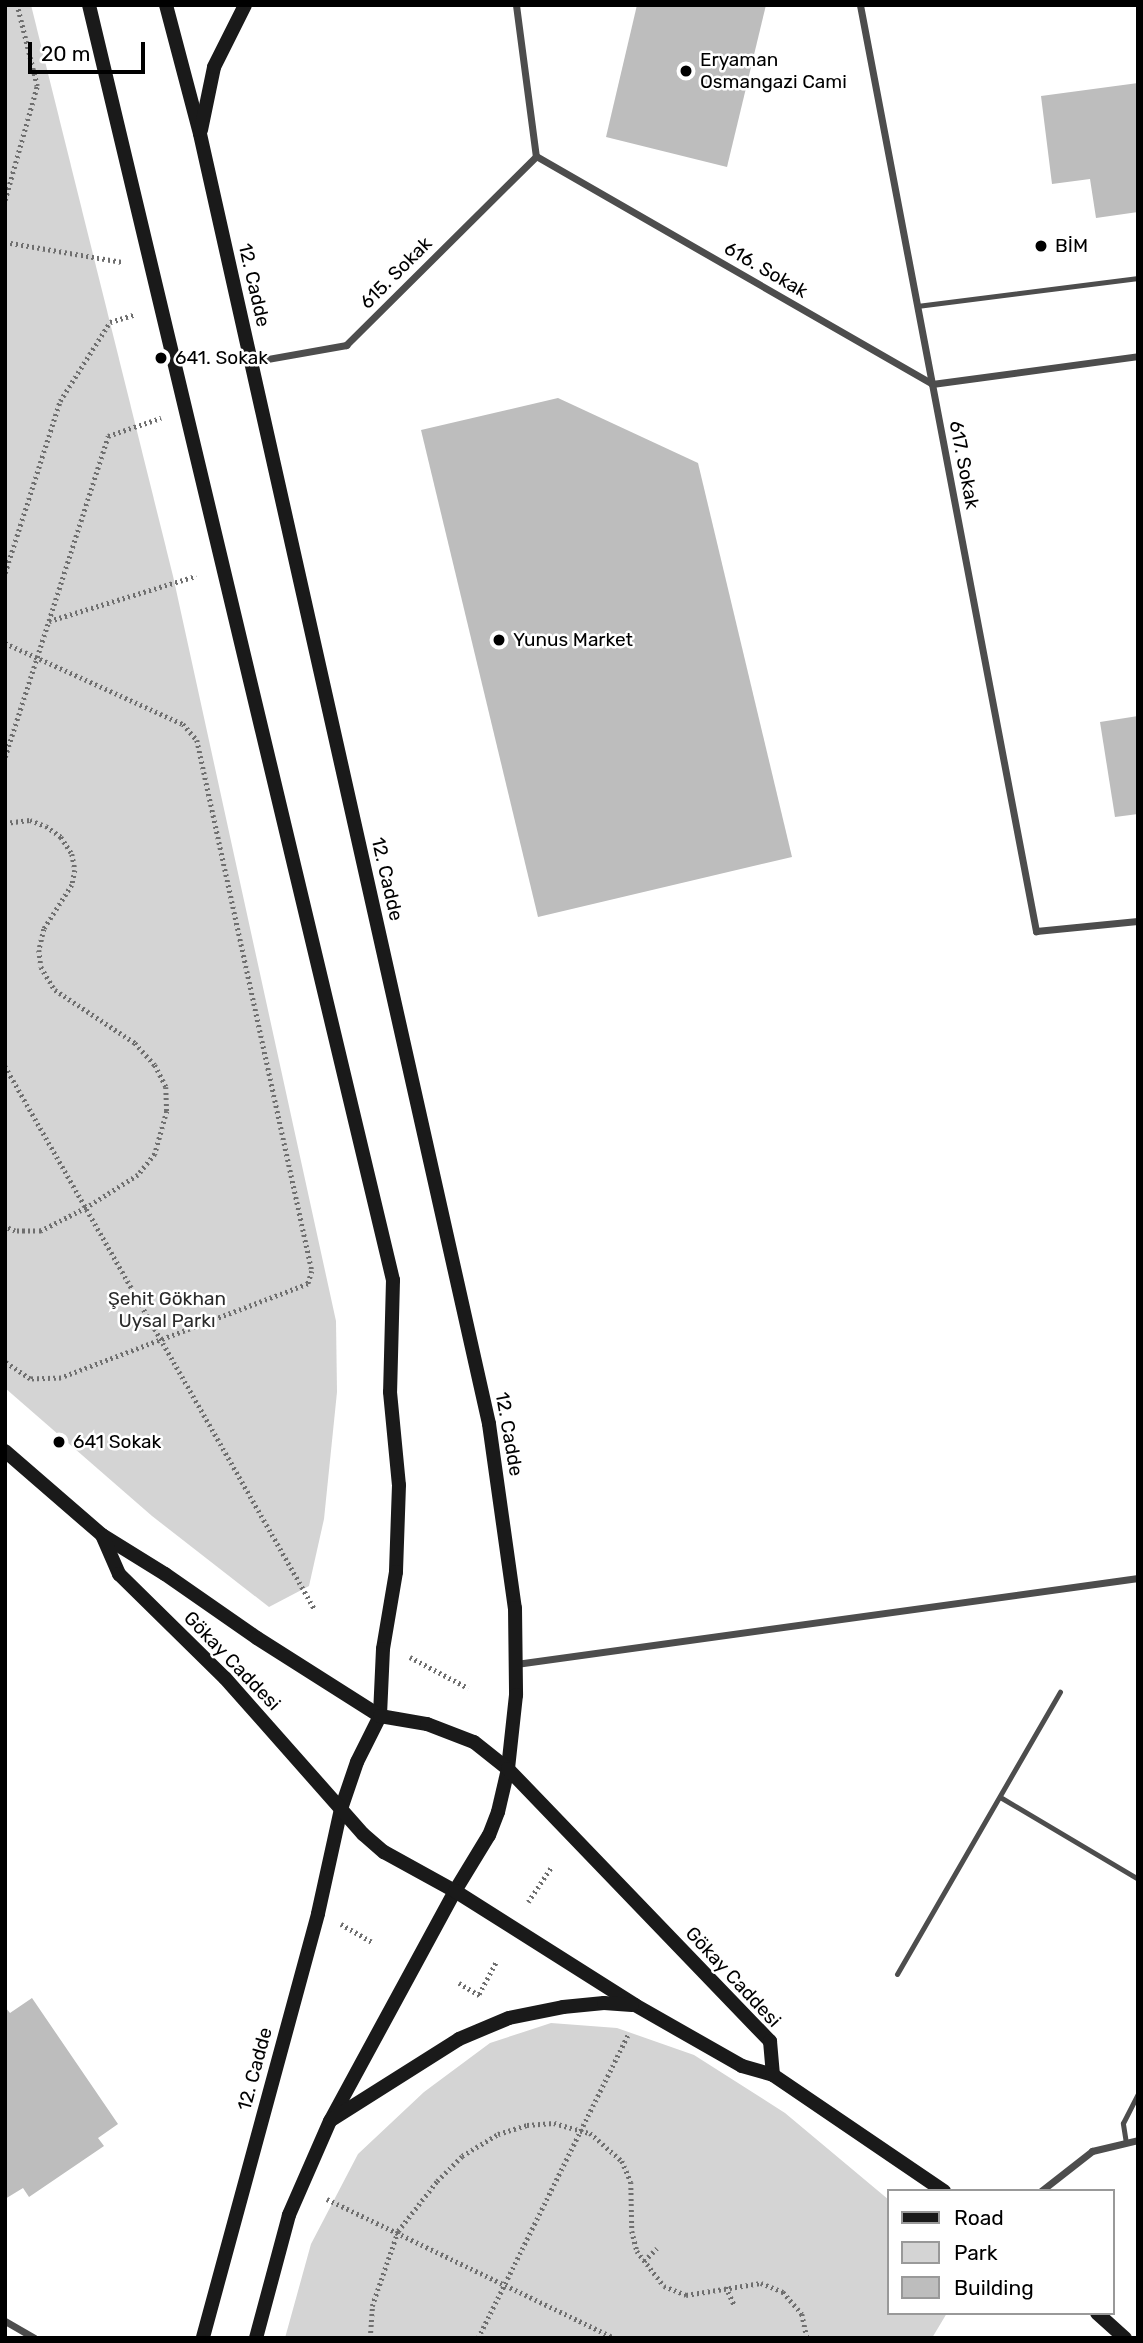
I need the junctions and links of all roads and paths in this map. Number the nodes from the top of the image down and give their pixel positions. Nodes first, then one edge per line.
1 (17, 5) edge
2 (89, 5) edge
3 (166, 5) edge
4 (245, 5) edge
5 (516, 5) edge
6 (860, 5) edge
7 (200, 134) junction
8 (536, 156) junction
9 (5, 200) edge
10 (5, 242) edge
11 (126, 263) dead end
12 (1138, 278) edge
13 (917, 306) junction
14 (161, 307) junction
15 (1138, 356) edge
16 (251, 362) junction
17 (932, 384) junction
18 (161, 418) dead end
19 (5, 573) edge
20 (196, 576) dead end
21 (48, 621) junction
22 (5, 643) edge
23 (37, 657) junction
24 (5, 755) edge
25 (5, 823) edge
26 (1138, 921) edge
27 (5, 1066) edge
28 (86, 1208) junction
29 (5, 1227) edge
30 (161, 1340) junction
31 (5, 1362) edge
32 (5, 1451) edge
33 (102, 1535) junction
34 (1138, 1578) edge
35 (314, 1608) dead end
36 (410, 1657) dead end
37 (516, 1664) junction
38 (468, 1688) dead end
39 (1060, 1692) dead end
40 (380, 1716) junction
41 (508, 1769) junction
42 (1000, 1797) junction
43 (341, 1809) junction
44 (552, 1866) dead end
45 (1138, 1879) edge
46 (455, 1891) junction
47 (528, 1902) dead end
48 (339, 1923) dead end
49 (374, 1943) dead end
50 (497, 1959) dead end
51 (897, 1974) dead end
52 (459, 1983) dead end
53 (479, 1994) junction
54 (483, 2000) dead end
55 (635, 2005) junction
56 (634, 2023) dead end
57 (773, 2075) junction
58 (1138, 2094) edge
59 (330, 2121) junction
60 (582, 2129) junction
61 (1138, 2140) edge
62 (1126, 2143) junction
63 (941, 2189) edge
64 (1044, 2189) edge
65 (327, 2199) dead end
66 (398, 2231) junction
67 (657, 2248) dead end
68 (643, 2261) junction
69 (504, 2283) junction
70 (726, 2287) junction
71 (735, 2305) dead end
72 (1099, 2315) edge
73 (5, 2321) edge
74 (34, 2338) edge
75 (203, 2338) edge
76 (256, 2338) edge
77 (370, 2338) edge
78 (478, 2338) edge
79 (615, 2338) edge
80 (807, 2338) edge
81 (1125, 2338) edge

1 - 9 path
2 - 14 main road
3 - 7 main road, 12. Cadde
4 - 7 main road
5 - 8 street
6 - 13 street, 617. Sokak
7 - 16 main road, 12. Cadde
8 - 16 street, 615. Sokak
8 - 17 street, 616. Sokak
10 - 11 path
12 - 13 lane
13 - 17 street, 617. Sokak
14 - 19 path
14 - 40 main road
15 - 17 street
16 - 37 main road, 12. Cadde
17 - 26 street, 617. Sokak
18 - 21 path
20 - 21 path
21 - 23 path
22 - 23 path
23 - 24 path
23 - 30 path
25 - 28 path
27 - 28 path
28 - 29 path
28 - 30 path
30 - 31 path
30 - 35 path
32 - 33 main road, Gökay Caddesi
33 - 40 main road, Gökay Caddesi
33 - 43 main road, Gökay Caddesi
34 - 37 street
36 - 38 path
37 - 41 main road, 12. Cadde
39 - 42 lane
40 - 41 main road
40 - 43 main road
41 - 46 main road
41 - 57 main road, Gökay Caddesi
42 - 45 lane
42 - 51 lane
43 - 46 main road
43 - 75 main road, 12. Cadde
44 - 47 path
46 - 55 main road
46 - 59 main road
48 - 49 path
50 - 53 path
52 - 53 path
53 - 54 path
55 - 57 main road
55 - 59 main road
56 - 60 path
57 - 63 main road
58 - 62 lane
59 - 76 main road
60 - 66 path
60 - 68 path
60 - 69 path
61 - 62 street
62 - 64 street
65 - 66 path
66 - 69 path
66 - 77 path
67 - 68 path
68 - 70 path
69 - 78 path
69 - 79 path
70 - 71 path
70 - 80 path
72 - 81 main road
73 - 74 street

